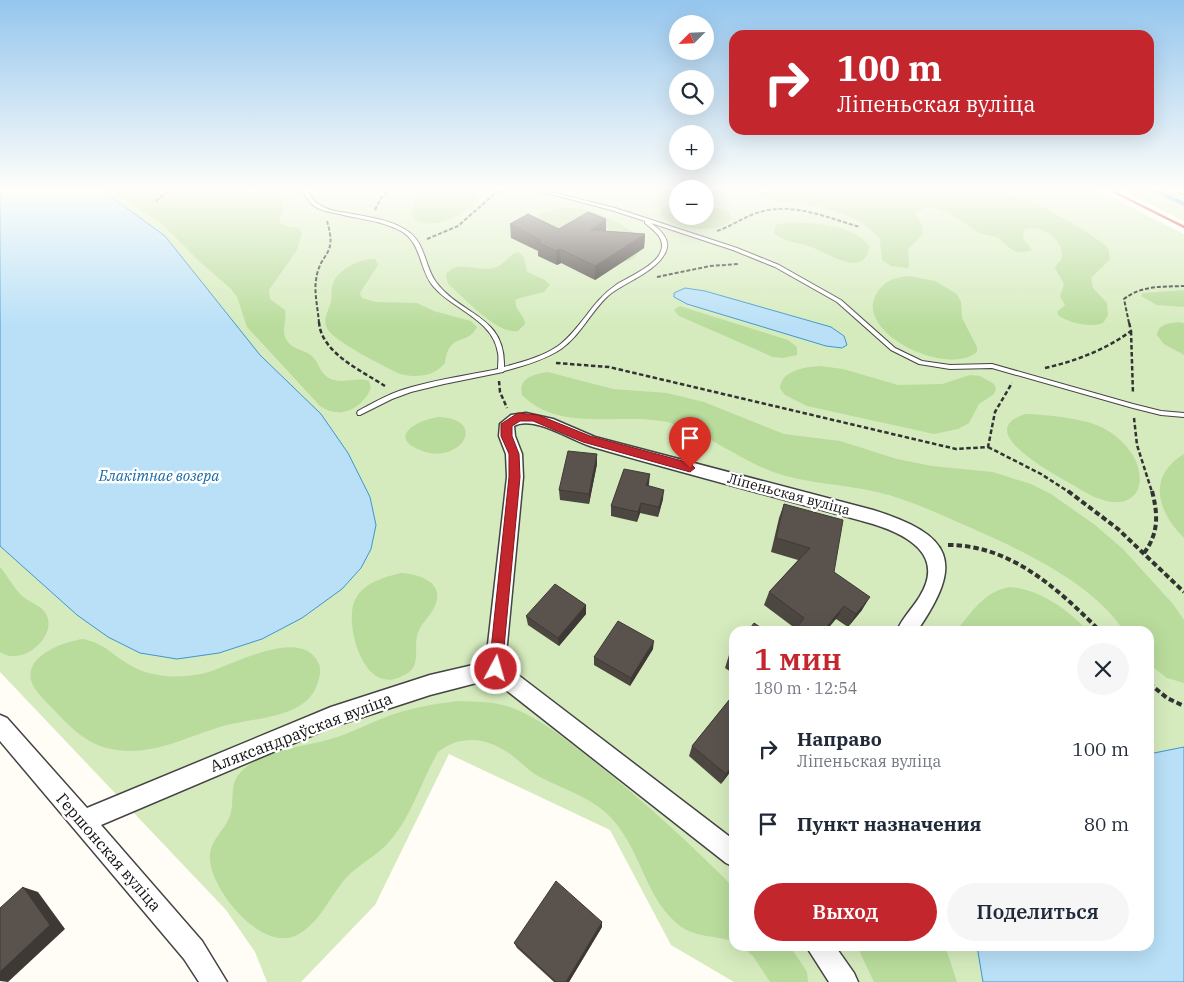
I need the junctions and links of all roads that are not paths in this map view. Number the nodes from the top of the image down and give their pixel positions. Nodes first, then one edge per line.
1 (410, 236) edge
2 (662, 236) edge
3 (695, 236) edge
4 (501, 371) junction
5 (360, 413) dead end
6 (1184, 415) edge
7 (909, 626) edge
8 (496, 669) junction
9 (0, 725) edge
10 (82, 822) junction
11 (729, 851) edge
12 (823, 951) edge
13 (214, 982) edge
14 (846, 982) edge

1 - 4 lane
2 - 4 lane
3 - 6 lane
4 - 5 lane
7 - 8 street, Ліпеньская вуліца
8 - 10 street, Аляксандраўская вуліца
8 - 11 street
9 - 10 street, Гершонская вуліца
10 - 13 street, Гершонская вуліца
12 - 14 street

